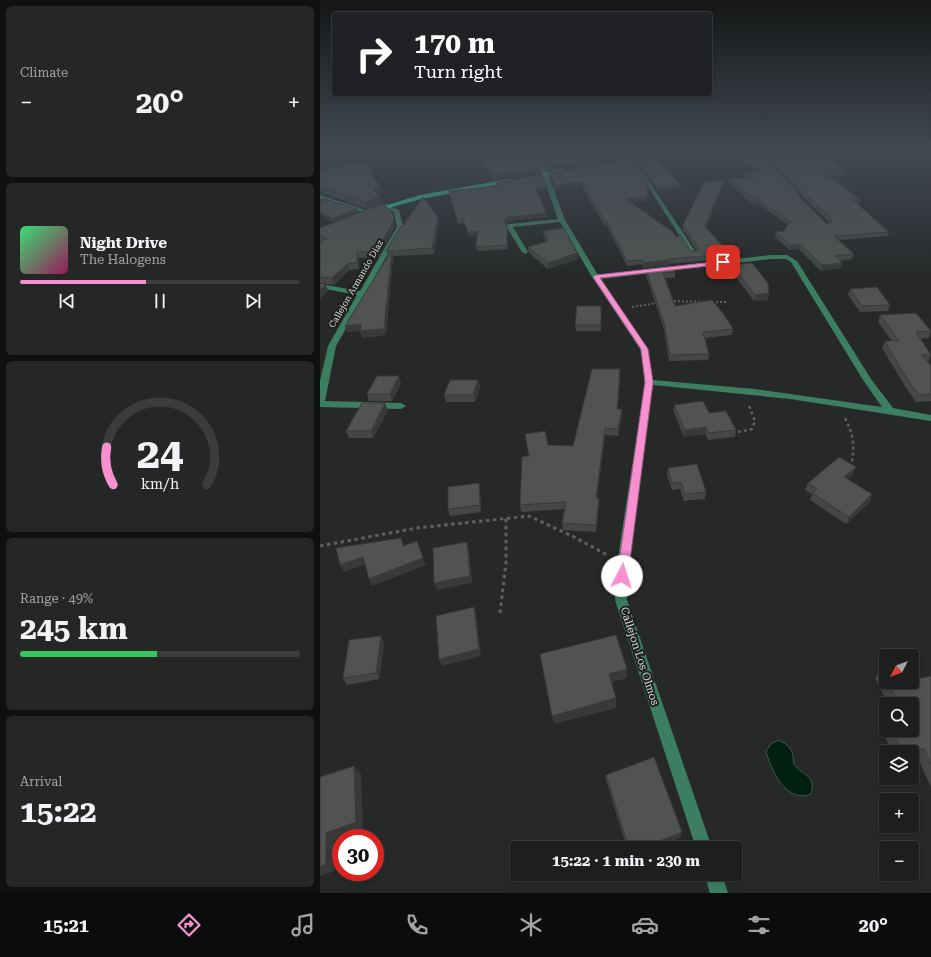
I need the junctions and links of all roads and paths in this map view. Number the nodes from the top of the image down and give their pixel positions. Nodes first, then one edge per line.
1 (444, 193) edge
2 (552, 193) edge
3 (654, 193) edge
4 (794, 193) edge
5 (320, 197) edge
6 (802, 200) edge
7 (386, 206) junction
8 (367, 212) junction
9 (356, 216) edge
10 (562, 220) junction
11 (525, 252) dead end
12 (694, 254) edge
13 (596, 277) junction
14 (320, 286) edge
15 (362, 294) junction
16 (728, 302) dead end
17 (618, 310) junction
18 (649, 382) junction
19 (739, 389) junction
20 (320, 403) edge
21 (836, 403) junction
22 (401, 406) dead end
23 (889, 410) junction
24 (931, 418) edge
25 (738, 432) dead end
26 (850, 467) edge
27 (506, 518) junction
28 (320, 546) edge
29 (623, 564) junction
30 (500, 613) dead end
31 (702, 841) edge
32 (715, 881) edge
33 (719, 893) edge

1 - 7 main road
2 - 10 street, Callejon Los Olmos
3 - 12 street
4 - 6 street
5 - 8 street
7 - 8 main road
7 - 15 street, Callejon Armando Diaz
8 - 9 main road
10 - 11 street
10 - 13 street, Callejon Los Olmos
13 - 17 street, Callejon Los Olmos
13 - 23 street
14 - 15 street
15 - 20 street, Callejon Armando Diaz
16 - 17 path
17 - 18 street, Callejon Los Olmos
18 - 19 street
18 - 29 street, Callejon Los Olmos
19 - 21 street
19 - 25 path
20 - 22 street
21 - 23 street
21 - 26 path
23 - 24 street
27 - 28 path
27 - 29 path
27 - 30 path
29 - 31 street, Callejon Los Olmos
32 - 33 street

